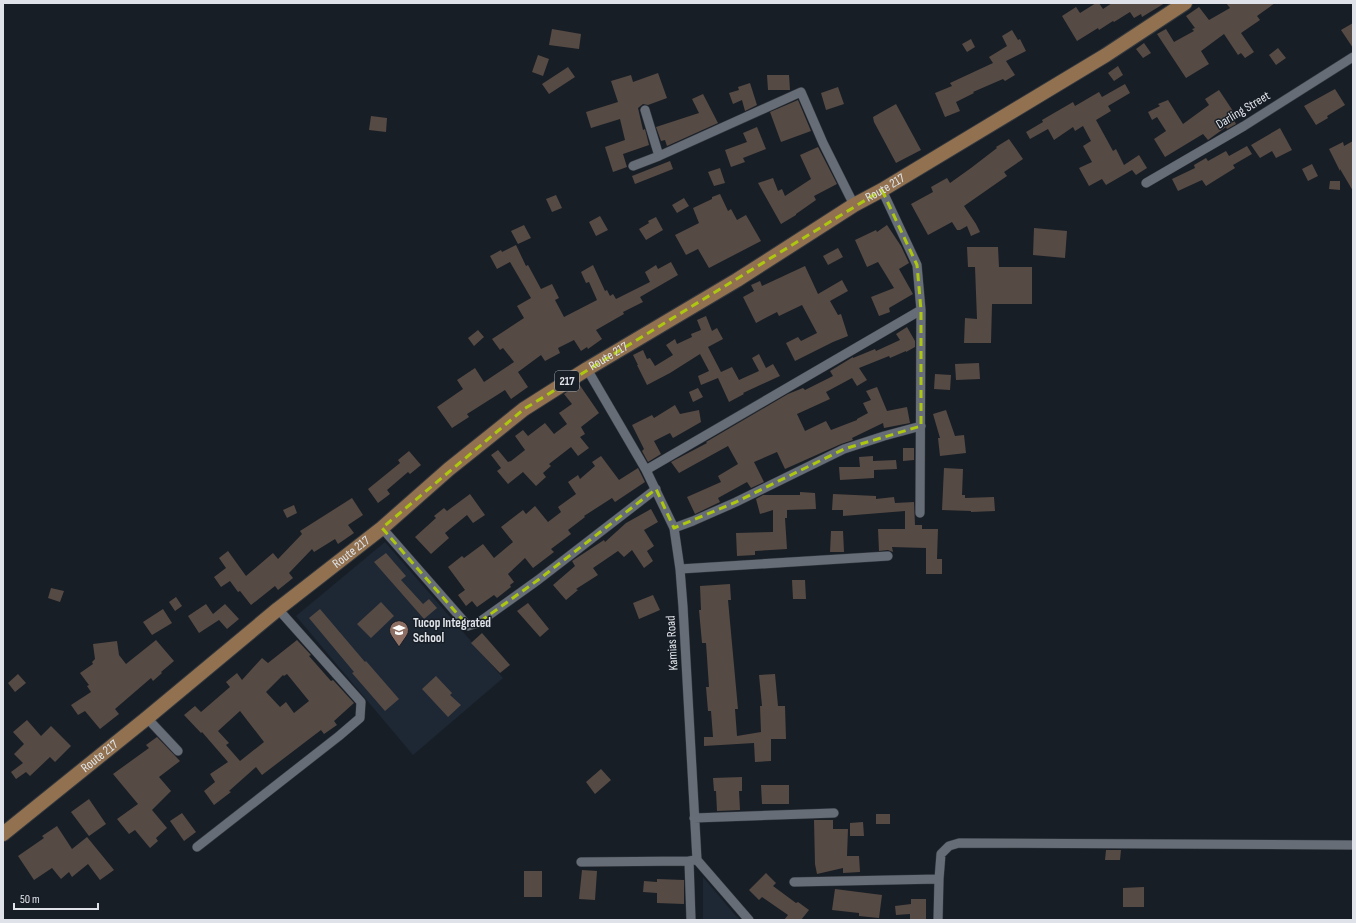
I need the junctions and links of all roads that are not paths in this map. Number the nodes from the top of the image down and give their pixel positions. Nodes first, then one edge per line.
1 (1186, 3) edge
2 (1353, 58) edge
3 (645, 110) dead end
4 (659, 156) junction
5 (633, 166) dead end
6 (1146, 183) dead end
7 (882, 190) junction
8 (854, 205) junction
9 (921, 310) junction
10 (586, 369) junction
11 (921, 426) junction
12 (646, 470) junction
13 (656, 489) junction
14 (920, 513) dead end
15 (382, 528) junction
16 (674, 528) junction
17 (888, 556) dead end
18 (680, 569) junction
19 (278, 609) junction
20 (147, 718) junction
21 (178, 751) dead end
22 (834, 813) dead end
23 (694, 818) junction
24 (3, 834) edge
25 (1353, 845) edge
26 (197, 847) dead end
27 (693, 860) junction
28 (581, 862) dead end
29 (939, 879) junction
30 (794, 882) dead end
31 (691, 920) edge
32 (749, 920) edge
33 (938, 920) edge

1 - 7 main road, Route 217 / 217
2 - 6 street, Darling Street
3 - 4 street
4 - 5 street
4 - 8 street
7 - 8 main road, Route 217 / 217
7 - 9 street
8 - 10 main road, Route 217 / 217
9 - 11 street
9 - 12 street
10 - 12 street, Kamias Road
10 - 15 main road, Route 217 / 217
11 - 14 street
11 - 16 street
12 - 13 street, Kamias Road
13 - 15 street
13 - 16 street, Kamias Road
15 - 19 main road, Route 217 / 217
16 - 18 street, Kamias Road
17 - 18 street
18 - 23 street, Kamias Road
19 - 20 main road, Route 217 / 217
19 - 26 street
20 - 21 street
20 - 24 main road, Route 217 / 217
22 - 23 street
23 - 27 street, Kamias Road
25 - 29 street
27 - 28 street
27 - 31 street, Kamias Road
27 - 32 street
29 - 30 street
29 - 33 street

